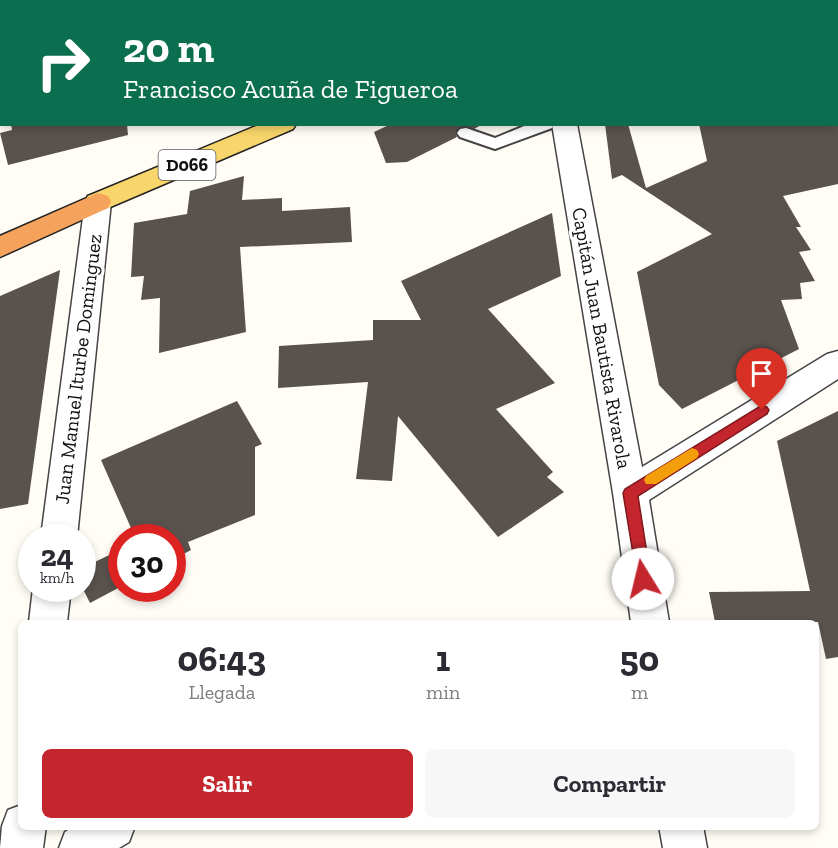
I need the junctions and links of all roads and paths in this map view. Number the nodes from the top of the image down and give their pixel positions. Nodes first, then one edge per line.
1 (278, 126) edge
2 (541, 126) edge
3 (564, 126) edge
4 (466, 133) dead end
5 (98, 202) junction
6 (0, 237) edge
7 (0, 247) edge
8 (838, 363) edge
9 (630, 493) junction
10 (60, 524) edge
11 (50, 602) edge
12 (48, 620) edge
13 (650, 620) edge
14 (23, 830) edge
15 (107, 830) edge
16 (682, 830) edge
17 (21, 848) edge
18 (81, 848) edge
19 (685, 848) edge

1 - 5 main road, D066
2 - 4 lane
3 - 9 street, Capitán Juan Bautista Rivarola
5 - 6 highway, D066
5 - 7 highway, D066
5 - 10 street, Juan Manuel Iturbe Dominguez
8 - 9 street
9 - 13 street, Capitán Juan Bautista Rivarola
11 - 12 street
14 - 17 street
15 - 18 street
16 - 19 street

